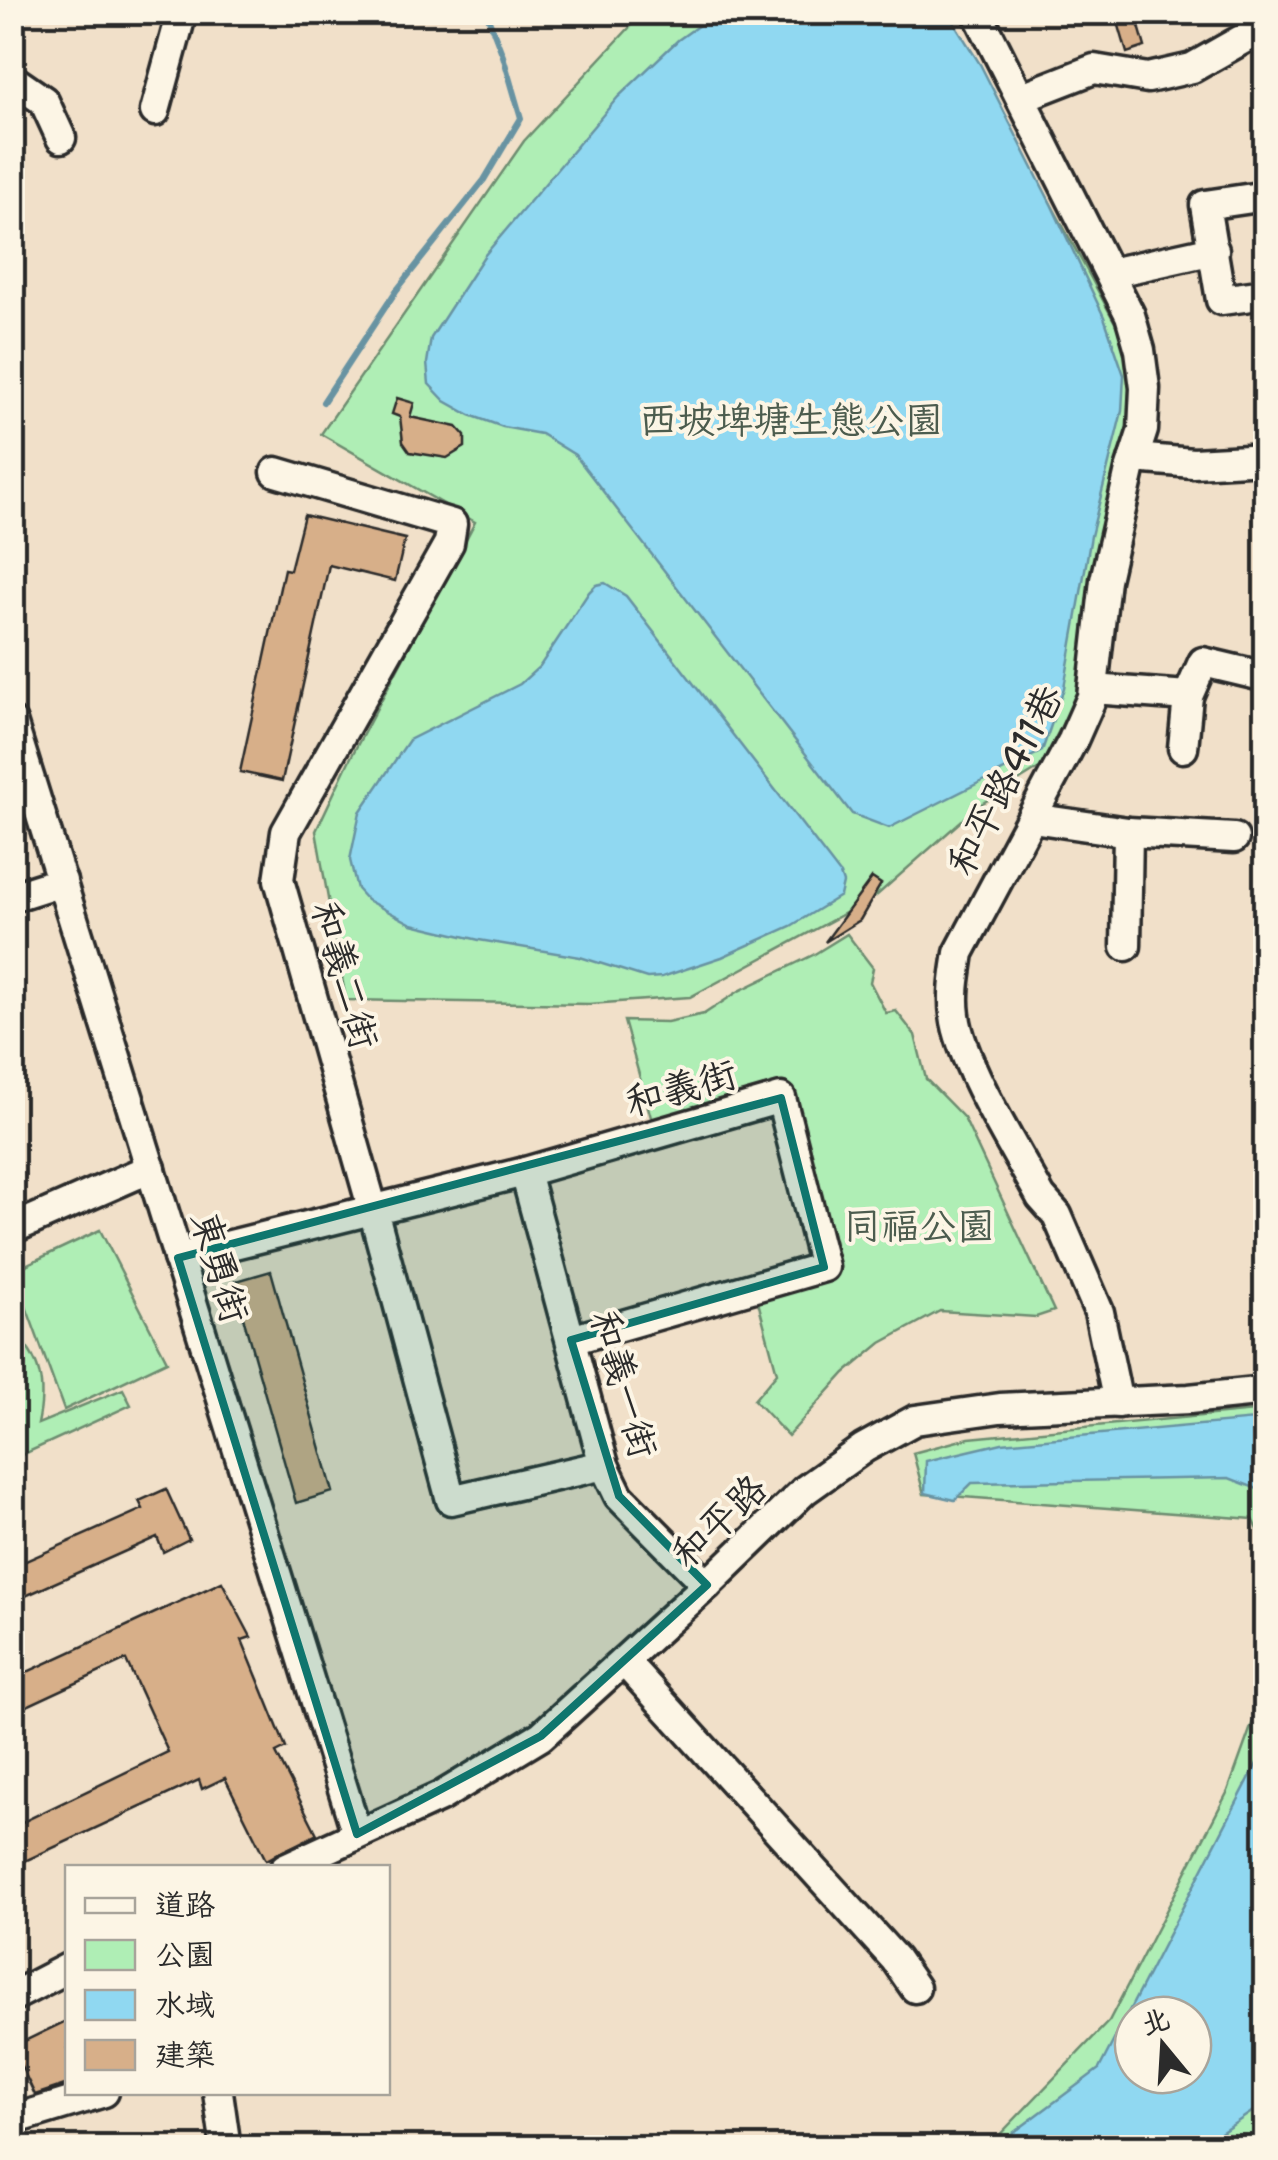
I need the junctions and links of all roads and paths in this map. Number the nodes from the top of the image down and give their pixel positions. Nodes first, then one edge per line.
1 (182, 12) edge
2 (977, 12) edge
3 (1266, 26) edge
4 (12, 79) edge
5 (1022, 96) junction
6 (155, 111) dead end
7 (62, 138) dead end
8 (1266, 196) edge
9 (1214, 250) junction
10 (1110, 273) junction
11 (1266, 294) edge
12 (1134, 458) junction
13 (1266, 459) edge
14 (276, 472) dead end
15 (1266, 678) edge
16 (1094, 688) junction
17 (1188, 696) junction
18 (12, 722) edge
19 (1183, 748) dead end
20 (1032, 818) junction
21 (1128, 832) junction
22 (1234, 838) dead end
23 (62, 881) junction
24 (12, 897) edge
25 (1126, 946) dead end
26 (151, 1168) junction
27 (525, 1172) junction
28 (374, 1210) junction
29 (12, 1230) edge
30 (178, 1258) junction
31 (571, 1340) junction
32 (1266, 1390) edge
33 (1118, 1403) junction
34 (604, 1465) junction
35 (706, 1586) junction
36 (624, 1660) junction
37 (357, 1834) junction
38 (291, 1865) edge
39 (65, 1970) edge
40 (915, 1988) dead end
41 (12, 1997) edge
42 (94, 2095) edge
43 (218, 2095) edge
44 (12, 2120) edge
45 (226, 2148) edge

1 - 6 street
2 - 5 street, 和平路411巷
3 - 5 street
4 - 7 street
5 - 10 street, 和平路411巷
8 - 9 street
9 - 10 street
9 - 11 street
10 - 12 street, 和平路411巷
12 - 13 street
12 - 16 street, 和平路411巷
14 - 28 street, 和義二街
15 - 17 street
16 - 17 street
16 - 20 street, 和平路411巷
17 - 19 street
18 - 23 street, 東勇街
20 - 21 street
20 - 33 street, 和平路411巷
21 - 22 street
21 - 25 street
23 - 24 street
23 - 26 street, 東勇街
26 - 29 street
26 - 30 street, 東勇街
27 - 28 street, 和義街
27 - 31 street, 和義一街
27 - 31 street, 和義街
28 - 30 street, 和義街
28 - 34 street, 和義二街
30 - 37 street, 東勇街
31 - 34 street, 和義一街
32 - 33 street, 和平路
33 - 35 street, 和平路
34 - 35 street, 和義一街
35 - 36 street, 和平路
36 - 37 street, 和平路
36 - 40 street
37 - 38 street, 和平路
39 - 41 street
42 - 44 street
43 - 45 street

